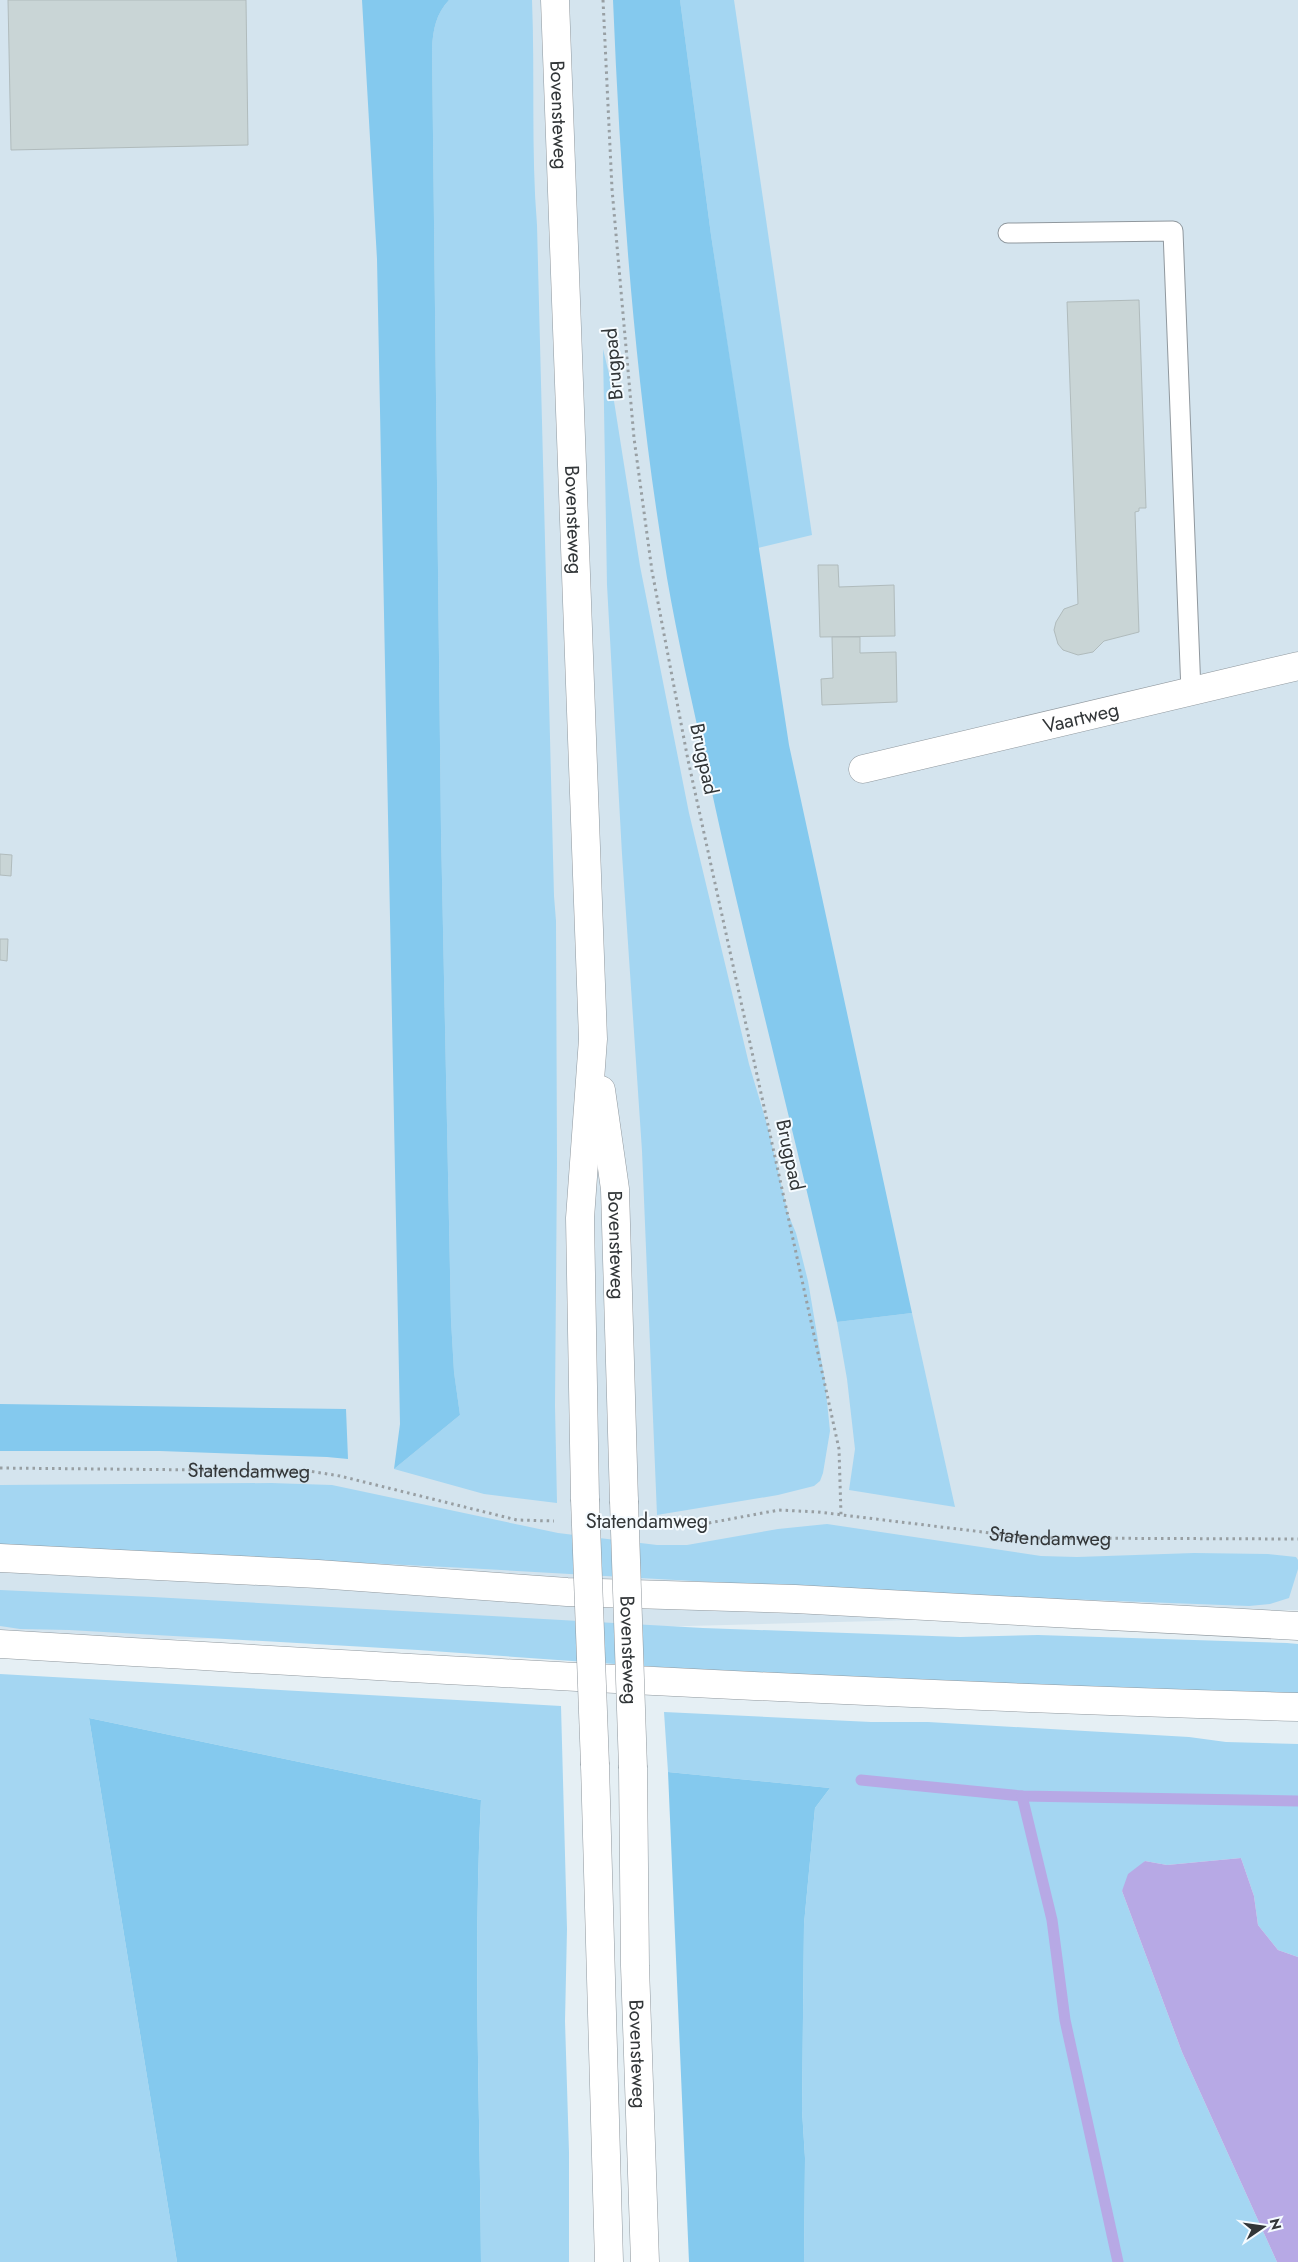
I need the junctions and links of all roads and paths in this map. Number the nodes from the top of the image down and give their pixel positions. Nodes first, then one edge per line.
1 (555, 0) edge
2 (603, 0) edge
3 (1008, 233) dead end
4 (1298, 666) edge
5 (1191, 692) junction
6 (863, 769) dead end
7 (593, 1039) junction
8 (0, 1468) edge
9 (841, 1515) junction
10 (555, 1521) dead end
11 (651, 1524) dead end
12 (1298, 1539) edge
13 (0, 1558) edge
14 (1298, 1626) edge
15 (0, 1644) edge
16 (1298, 1707) edge
17 (609, 2262) edge
18 (645, 2262) edge

1 - 7 main road, Bovensteweg
2 - 9 path, Brugpad
3 - 5 lane
4 - 5 main road, Vaartweg
5 - 6 main road, Vaartweg
7 - 17 main road, Bovensteweg, bridge
7 - 18 main road, Bovensteweg, bridge
8 - 10 path, Statendamweg
9 - 11 path, Statendamweg
9 - 12 path, Statendamweg
13 - 14 main road
15 - 16 main road

